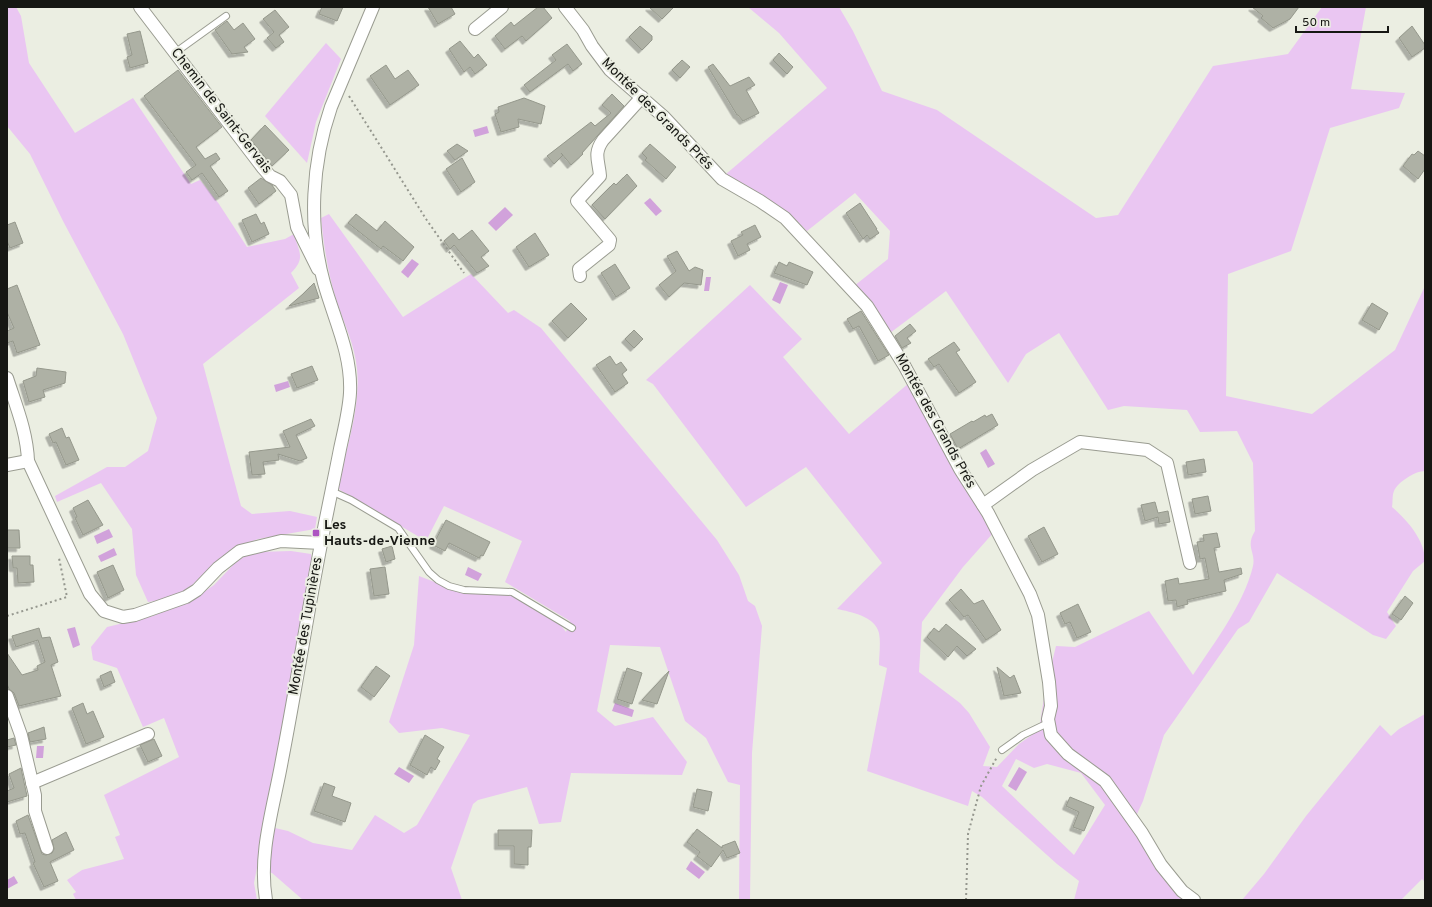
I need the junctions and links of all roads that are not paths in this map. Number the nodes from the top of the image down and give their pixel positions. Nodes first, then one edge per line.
1 (140, 7) edge
2 (373, 7) edge
3 (502, 7) edge
4 (565, 7) edge
5 (226, 16) dead end
6 (475, 29) dead end
7 (176, 52) junction
8 (642, 98) junction
9 (580, 276) dead end
10 (324, 281) junction
11 (7, 378) edge
12 (28, 461) junction
13 (7, 465) edge
14 (331, 491) junction
15 (983, 505) junction
16 (321, 543) junction
17 (1190, 563) dead end
18 (572, 628) dead end
19 (7, 696) edge
20 (1048, 723) junction
21 (148, 734) dead end
22 (1002, 750) road end
23 (32, 783) junction
24 (47, 848) dead end
25 (266, 900) edge
26 (1194, 900) edge

1 - 7 street, Chemin de Saint-Gervais
2 - 10 street, Montée des Tupinières
3 - 6 street
4 - 8 street, Montée des Grands Prés
5 - 7 lane
7 - 10 street, Chemin de Saint-Gervais
8 - 9 street
8 - 15 street, Montée des Grands Prés
10 - 14 street, Montée des Tupinières
11 - 12 street
12 - 13 street
12 - 16 street
14 - 16 street, Montée des Tupinières
14 - 18 lane
15 - 17 street
15 - 20 street, Montée des Grands Prés
16 - 25 street, Montée des Tupinières
19 - 23 street
20 - 22 lane
20 - 26 street
21 - 23 street
23 - 24 street

